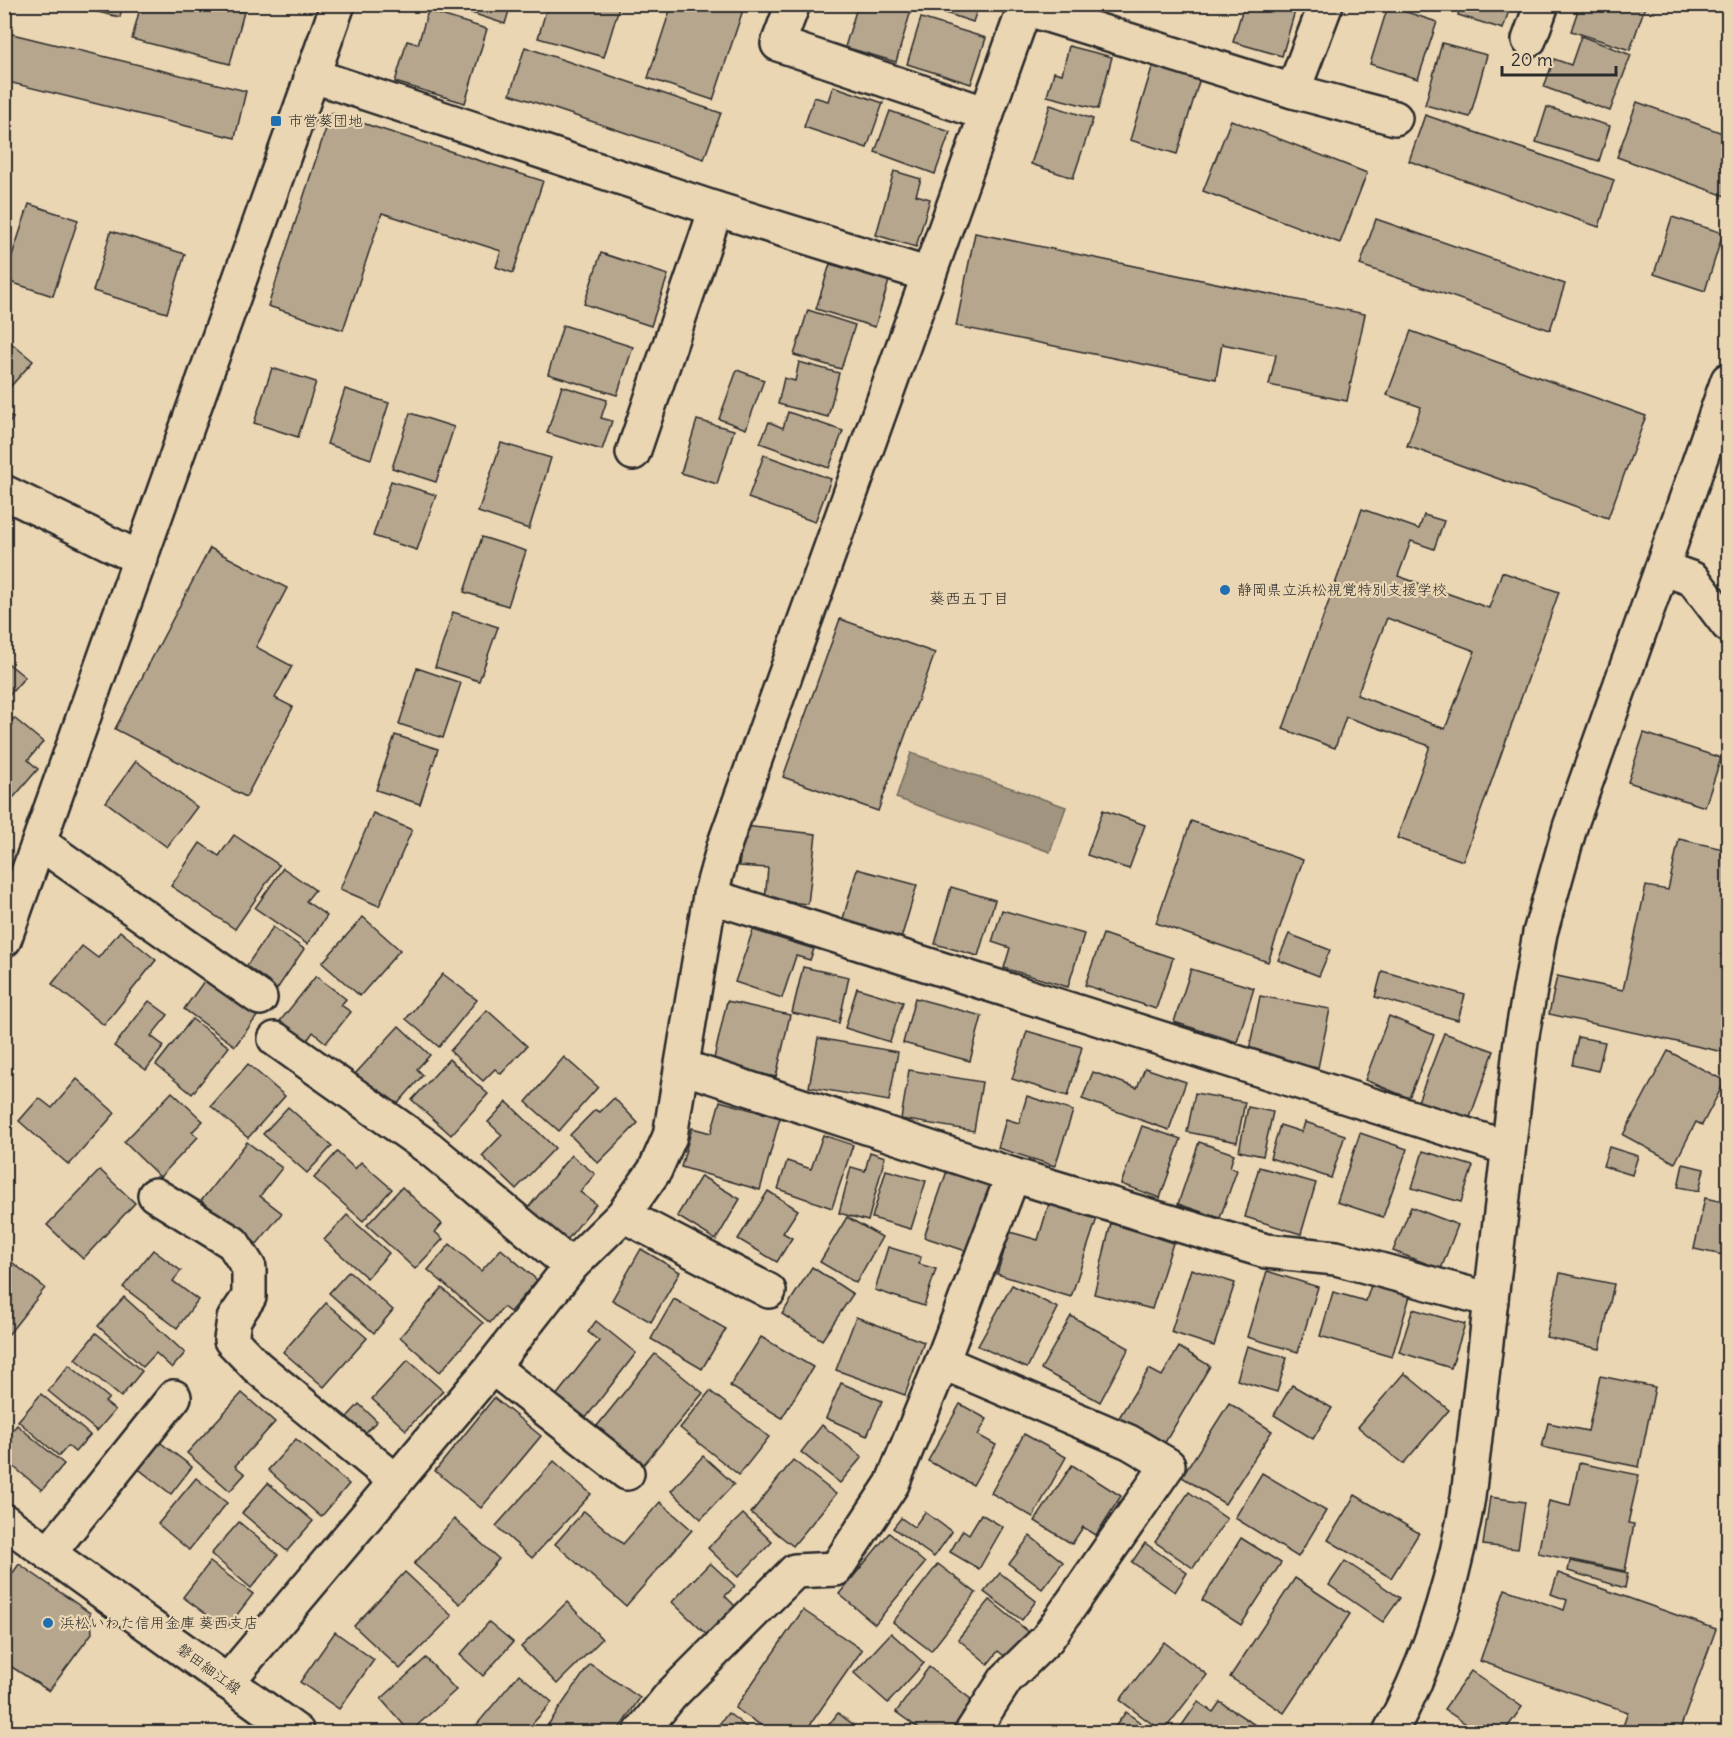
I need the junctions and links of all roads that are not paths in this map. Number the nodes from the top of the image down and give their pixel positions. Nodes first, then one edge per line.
1 (793, 4) edge
2 (1326, 4) edge
3 (1542, 4) edge
4 (334, 6) edge
5 (1026, 6) edge
6 (1529, 40) dead end
7 (310, 75) junction
8 (1293, 91) junction
9 (987, 114) junction
10 (1395, 118) dead end
11 (716, 209) junction
12 (929, 275) junction
13 (1728, 380) edge
14 (633, 453) dead end
15 (4, 492) edge
16 (141, 559) junction
17 (1662, 568) junction
18 (1728, 625) edge
19 (40, 843) junction
20 (710, 896) junction
21 (4, 940) edge
22 (260, 998) dead end
23 (275, 1040) dead end
24 (684, 1067) junction
25 (1508, 1148) junction
26 (1013, 1175) junction
27 (155, 1195) dead end
28 (623, 1215) junction
29 (572, 1266) junction
30 (769, 1291) dead end
31 (1491, 1300) junction
32 (942, 1362) junction
33 (492, 1367) junction
34 (174, 1397) dead end
35 (627, 1473) dead end
36 (396, 1481) junction
37 (4, 1521) edge
38 (49, 1553) junction
39 (227, 1682) junction
40 (297, 1732) edge
41 (641, 1732) edge
42 (972, 1732) edge
43 (1390, 1732) edge

1 - 9 street
2 - 8 street
3 - 6 street
4 - 7 street
5 - 8 street
5 - 9 street
7 - 11 street
7 - 16 street
8 - 10 street
9 - 12 street
11 - 12 street
11 - 14 street
12 - 20 street
13 - 17 street
15 - 16 street
16 - 19 street
17 - 18 street
17 - 25 street
19 - 21 street
19 - 22 street
20 - 24 street
20 - 25 street
23 - 29 street
24 - 26 street
24 - 28 street
25 - 31 street
26 - 31 street
26 - 32 street
27 - 36 street
28 - 29 street
28 - 30 street
29 - 33 street
31 - 43 street
32 - 41 street
32 - 42 street
33 - 35 street
33 - 36 street
34 - 38 street
36 - 39 street
37 - 38 street, 磐田細江線
38 - 39 street, 磐田細江線
39 - 40 street, 磐田細江線

